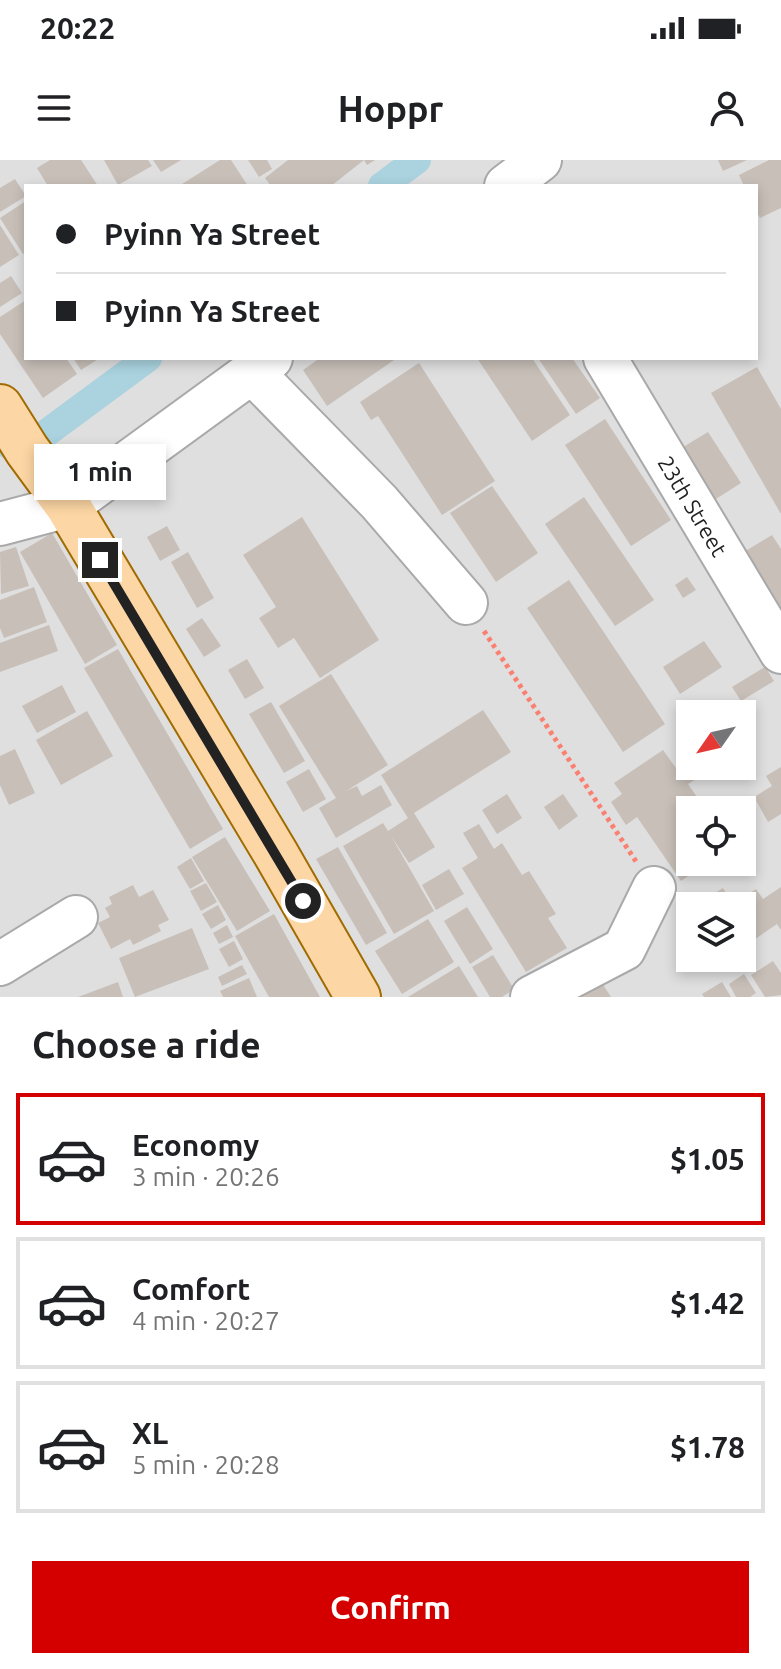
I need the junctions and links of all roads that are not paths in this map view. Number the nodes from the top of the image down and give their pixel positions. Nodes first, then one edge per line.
1 (484, 160) edge
2 (540, 160) edge
3 (502, 184) edge
4 (507, 184) edge
5 (606, 360) edge
6 (261, 365) edge
7 (0, 407) edge
8 (68, 506) junction
9 (0, 524) edge
10 (466, 603) road end
11 (781, 652) edge
12 (654, 888) road end
13 (76, 917) dead end
14 (0, 964) edge
15 (358, 997) edge
16 (532, 997) edge

1 - 3 street
2 - 4 street
5 - 11 street, 23th Street
6 - 8 street
6 - 10 street
7 - 8 main road
8 - 9 street
8 - 15 main road
12 - 16 street
13 - 14 street

